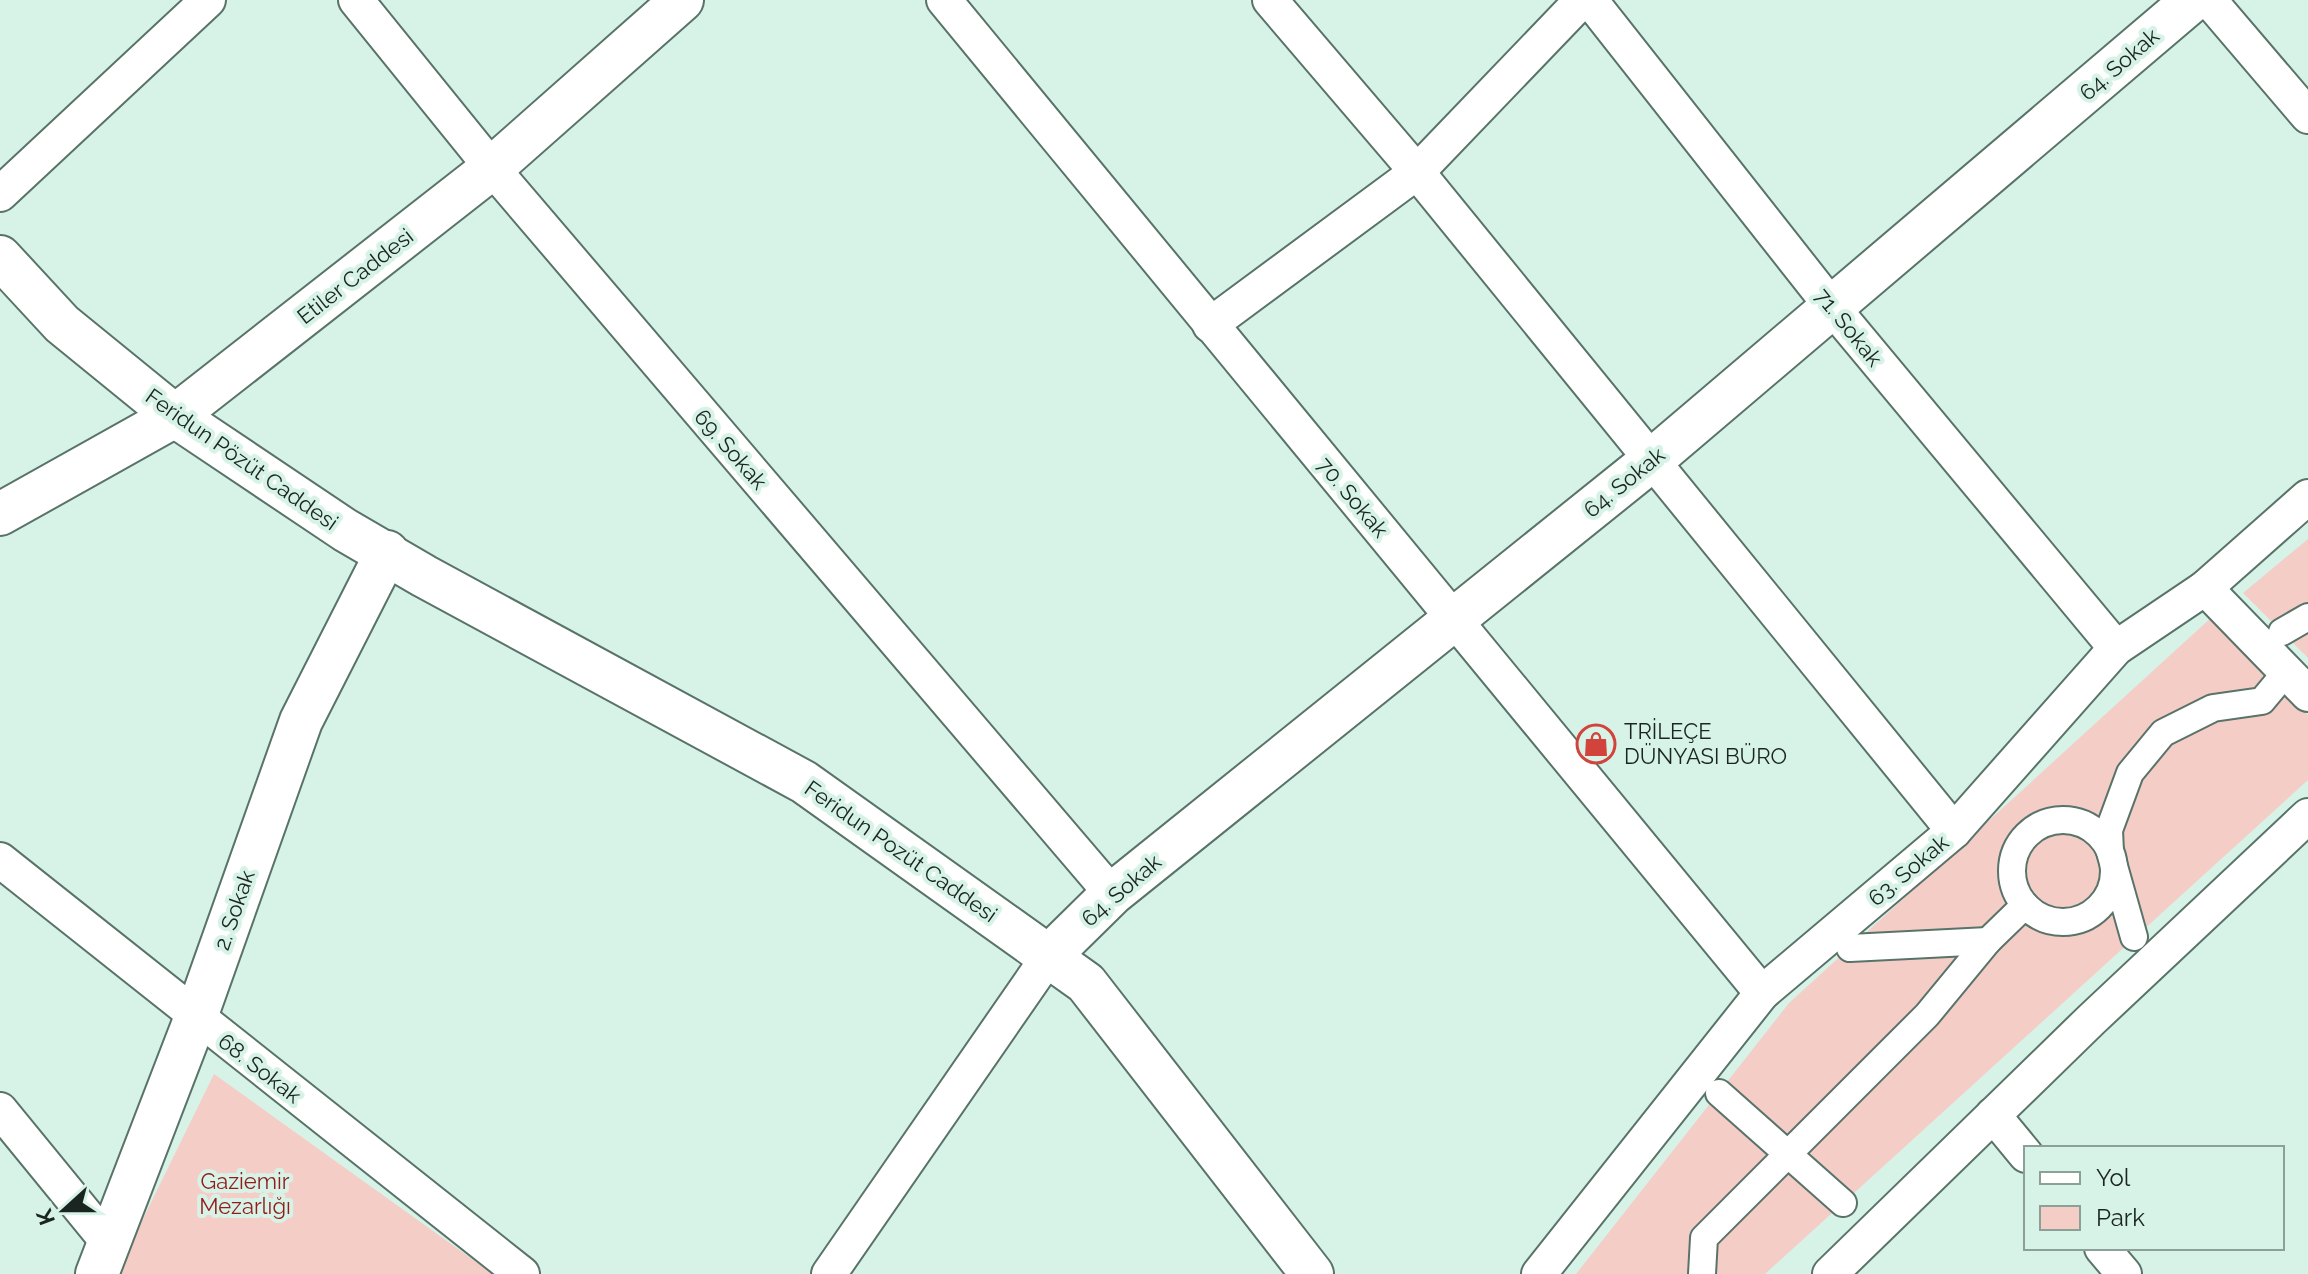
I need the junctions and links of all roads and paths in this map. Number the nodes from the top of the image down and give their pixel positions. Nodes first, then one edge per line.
1 (208, 0) edge
2 (356, 0) edge
3 (682, 0) edge
4 (944, 0) edge
5 (1270, 0) edge
6 (1582, 0) edge
7 (1590, 0) edge
8 (2193, 0) edge
9 (2209, 0) edge
10 (2308, 116) edge
11 (492, 168) junction
12 (1417, 172) junction
13 (0, 194) edge
14 (0, 257) edge
15 (1832, 307) junction
16 (1210, 325) junction
17 (175, 416) junction
18 (1652, 460) junction
19 (2308, 497) edge
20 (0, 514) edge
21 (387, 552) junction
22 (2205, 588) junction
23 (2308, 617) edge
24 (1455, 621) junction
25 (2282, 632) dead end
26 (2116, 648) junction
27 (2293, 688) edge
28 (2308, 816) edge
29 (1954, 831) junction
30 (2110, 852) junction
31 (1, 862) edge
32 (1112, 894) junction
33 (2025, 905) junction
34 (2134, 937) dead end
35 (1988, 941) junction
36 (1850, 948) dead end
37 (1049, 956) junction
38 (1762, 993) junction
39 (196, 1017) junction
40 (1719, 1093) dead end
41 (0, 1110) edge
42 (1993, 1115) junction
43 (1789, 1153) junction
44 (2024, 1153) edge
45 (1843, 1203) dead end
46 (2104, 1250) edge
47 (102, 1258) edge
48 (522, 1274) edge
49 (829, 1274) edge
50 (1312, 1274) edge
51 (1539, 1274) edge
52 (1702, 1274) edge
53 (1830, 1274) edge
54 (2124, 1274) edge

1 - 13 street
2 - 11 street, 69. Sokak
3 - 11 street, Etiler Caddesi
4 - 16 street, 70. Sokak
5 - 12 street
6 - 12 street
7 - 15 street, 71. Sokak
8 - 15 street, 64. Sokak
9 - 10 street
11 - 17 street, Etiler Caddesi
11 - 32 street, 69. Sokak
12 - 16 street
12 - 18 street
14 - 17 street, Feridun Pözüt Caddesi
15 - 18 street, 64. Sokak
15 - 26 street, 71. Sokak
16 - 24 street, 70. Sokak
17 - 20 street, Etiler Caddesi
17 - 21 street, Feridun Pözüt Caddesi
18 - 24 street, 64. Sokak
18 - 29 street
19 - 22 street, 63. Sokak
21 - 37 street, Feridun Pozüt Caddesi
21 - 39 street, 2. Sokak
22 - 26 street, 63. Sokak
22 - 27 street
23 - 25 street
24 - 32 street, 64. Sokak
24 - 38 street, 70. Sokak
26 - 29 street, 63. Sokak
27 - 30 street
28 - 42 street
29 - 38 street, 63. Sokak
30 - 33 street
30 - 33 street
30 - 34 street
31 - 39 street, 68. Sokak
32 - 37 street, 64. Sokak
33 - 35 street
35 - 36 street
35 - 43 street
37 - 49 street
37 - 50 street, Feridun Pozüt Caddesi
38 - 51 street, 63. Sokak
39 - 47 street, 2. Sokak
39 - 48 street, 68. Sokak
40 - 43 street
41 - 47 street
42 - 44 street
42 - 53 street
43 - 45 street
43 - 52 street
46 - 54 street

